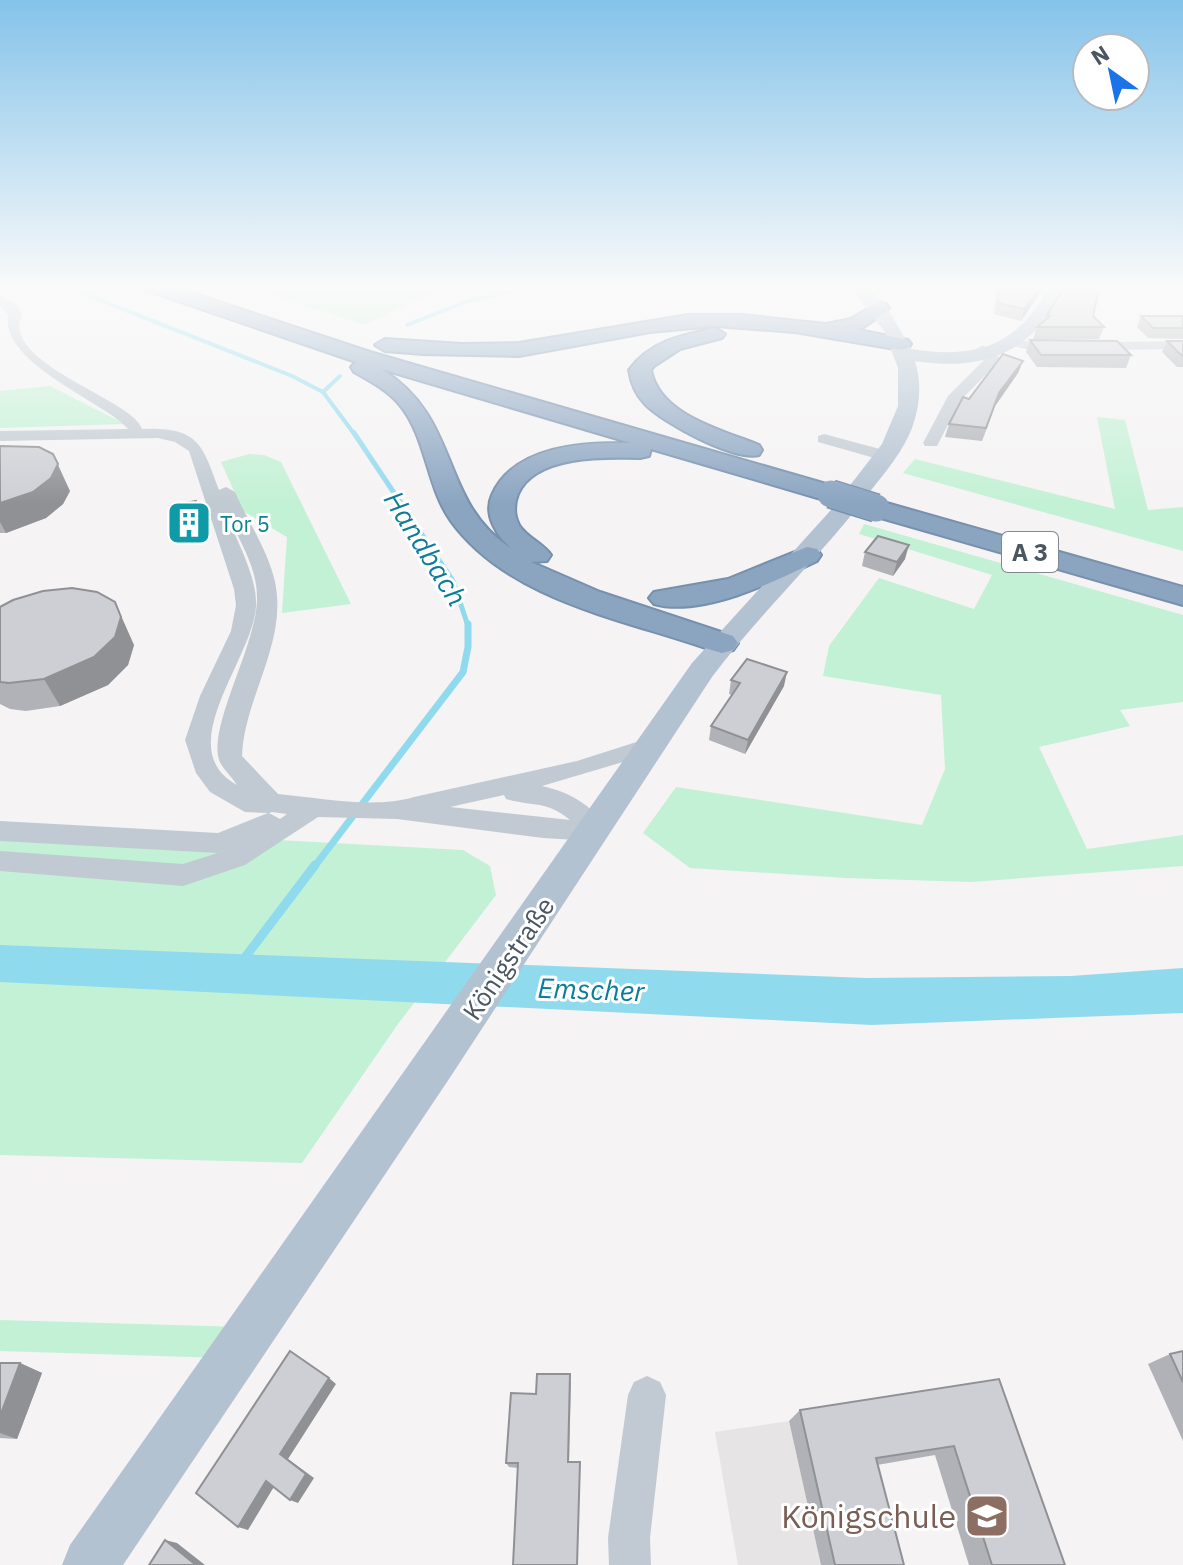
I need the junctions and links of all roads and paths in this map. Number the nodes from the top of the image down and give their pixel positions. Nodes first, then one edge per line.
1 (31, 358) edge
2 (347, 358) edge
3 (370, 358) edge
4 (430, 358) edge
5 (654, 358) edge
6 (903, 358) edge
7 (950, 358) edge
8 (967, 358) edge
9 (993, 358) edge
10 (961, 360) junction
11 (908, 394) junction
12 (135, 427) junction
13 (0, 433) edge
14 (824, 439) dead end
15 (931, 443) dead end
16 (750, 450) junction
17 (682, 451) junction
18 (885, 456) junction
19 (838, 486) junction
20 (883, 498) junction
21 (807, 555) junction
22 (1183, 570) edge
23 (1183, 596) edge
24 (664, 598) junction
25 (730, 633) junction
26 (652, 745) junction
27 (480, 793) junction
28 (292, 806) junction
29 (386, 810) junction
30 (0, 831) edge
31 (595, 831) junction
32 (0, 861) edge
33 (647, 1395) dead end
34 (90, 1565) edge
35 (630, 1565) edge

1 - 12 street
2 - 25 highway
3 - 17 highway, A 3
4 - 16 highway, A 3
5 - 16 highway
6 - 11 main road, Königstraße
7 - 10 main road
8 - 10 main road
9 - 15 street
10 - 11 main road
11 - 18 main road, Königstraße
12 - 13 street
12 - 28 street
13 - 28 street
14 - 18 street
16 - 19 highway, A 3
17 - 19 highway, A 3
17 - 24 highway
18 - 21 main road, Königstraße
19 - 20 highway, A 3, bridge
20 - 22 highway, A 3
20 - 23 highway, A 3
21 - 24 highway
21 - 25 main road, Königstraße
24 - 25 highway
25 - 26 main road, Königstraße
26 - 27 street
26 - 31 main road, Königstraße
27 - 29 street
27 - 31 street
28 - 29 street
28 - 30 street
28 - 32 street
29 - 31 street
31 - 34 main road, Königstraße
33 - 35 street

